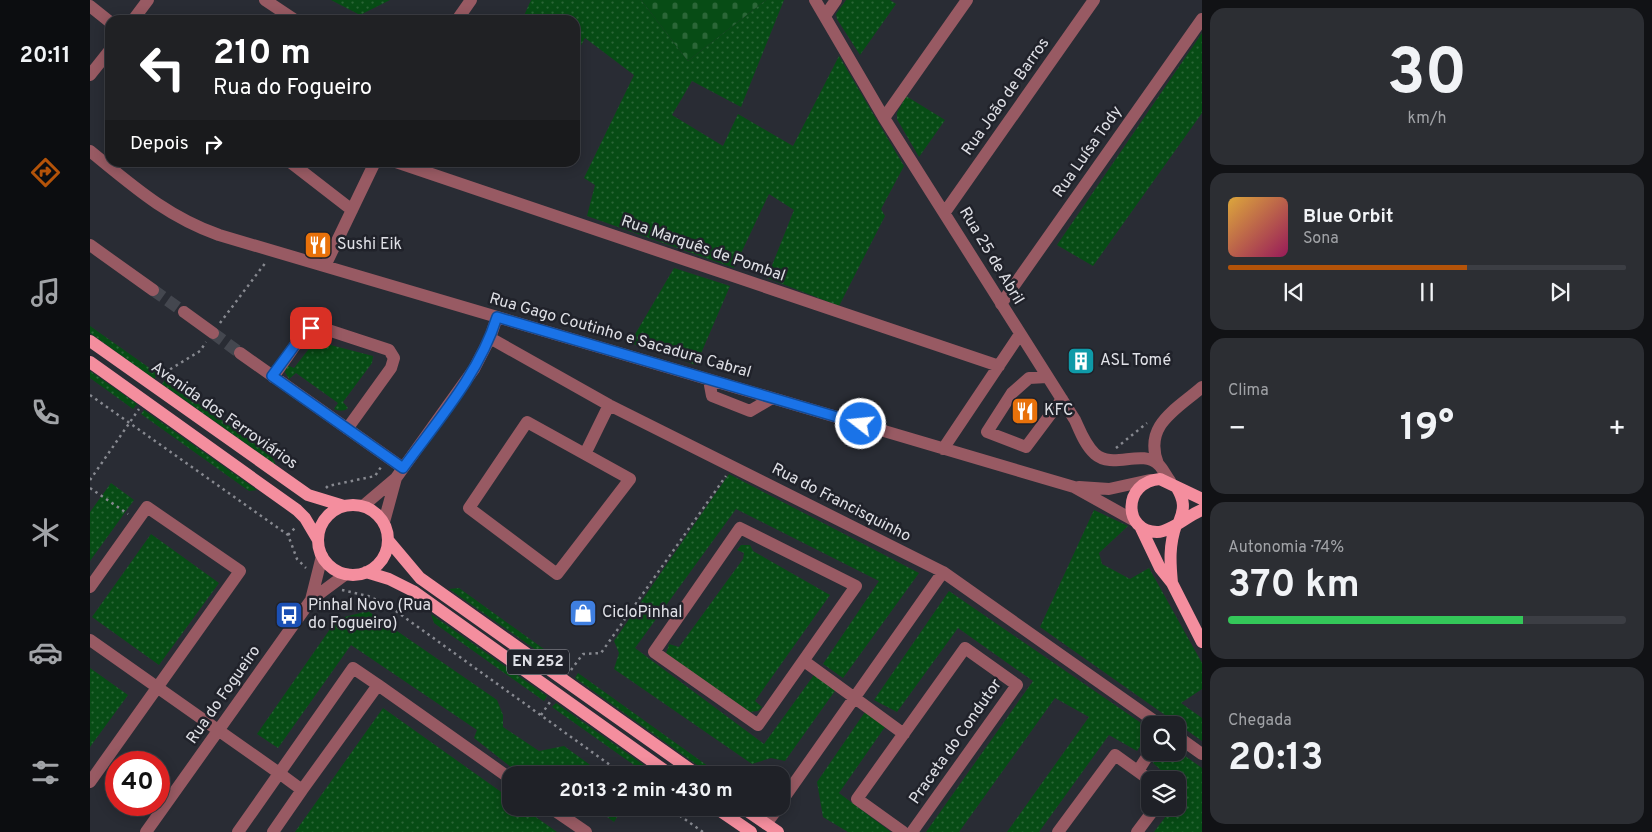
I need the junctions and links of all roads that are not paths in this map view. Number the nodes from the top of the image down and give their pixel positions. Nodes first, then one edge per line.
1 (148, 0) edge
2 (265, 0) edge
3 (471, 0) edge
4 (815, 0) edge
5 (836, 0) edge
6 (967, 0) edge
7 (1094, 0) edge
8 (90, 6) edge
9 (137, 15) edge
10 (288, 15) edge
11 (460, 15) edge
12 (825, 16) junction
13 (105, 18) edge
14 (1202, 19) edge
15 (105, 56) edge
16 (90, 75) edge
17 (884, 118) junction
18 (90, 151) edge
19 (105, 163) edge
20 (110, 167) edge
21 (296, 167) edge
22 (373, 167) edge
23 (411, 167) edge
24 (352, 210) junction
25 (945, 212) junction
26 (90, 245) edge
27 (325, 266) junction
28 (153, 290) tunnel mouth
29 (1001, 304) junction
30 (184, 312) tunnel mouth
31 (497, 317) junction
32 (213, 333) tunnel mouth
33 (1020, 334) junction
34 (490, 338) junction
35 (90, 341) edge
36 (240, 353) tunnel mouth
37 (90, 362) edge
38 (999, 366) junction
39 (272, 376) junction
40 (1048, 377) junction
41 (709, 380) junction
42 (1202, 387) edge
43 (772, 398) junction
44 (1062, 399) junction
45 (609, 405) junction
46 (347, 429) junction
47 (942, 449) junction
48 (584, 454) junction
49 (1158, 464) junction
50 (399, 473) junction
51 (1150, 480) junction
52 (1174, 485) junction
53 (1074, 487) junction
54 (1202, 499) edge
55 (344, 506) junction
56 (363, 506) junction
57 (1202, 510) edge
58 (384, 522) junction
59 (1138, 523) junction
60 (1177, 523) junction
61 (318, 540) junction
62 (388, 540) junction
63 (322, 556) junction
64 (366, 572) junction
65 (943, 572) junction
66 (346, 574) junction
67 (1172, 583) junction
68 (90, 587) edge
69 (311, 600) junction
70 (90, 640) edge
71 (1202, 642) edge
72 (804, 661) junction
73 (378, 685) junction
74 (158, 688) junction
75 (855, 697) junction
76 (1147, 716) edge
77 (219, 731) junction
78 (904, 734) junction
79 (1186, 743) edge
80 (1202, 754) edge
81 (1144, 761) edge
82 (658, 766) edge
83 (685, 766) edge
84 (1138, 771) junction
85 (279, 773) junction
86 (502, 773) edge
87 (1141, 773) edge
88 (90, 782) edge
89 (790, 789) edge
90 (302, 790) junction
91 (563, 816) edge
92 (728, 816) edge
93 (755, 816) edge
94 (772, 816) edge
95 (1149, 816) edge
96 (766, 824) junction
97 (146, 832) edge
98 (238, 832) edge
99 (273, 832) edge
100 (586, 832) edge
101 (751, 832) edge
102 (778, 832) edge
103 (903, 832) edge
104 (912, 832) edge
105 (1058, 832) edge
106 (1137, 832) edge

1 - 9 street
2 - 10 street
3 - 11 street
4 - 12 street, Rua 25 de Abril
5 - 12 street
6 - 17 street
7 - 25 street, Rua João de Barros
8 - 13 street
12 - 17 street, Rua 25 de Abril
14 - 29 street, Rua Luísa Tody
15 - 16 street
17 - 25 street, Rua 25 de Abril
18 - 19 street, Rua Gago Coutinho e Sacadura Cabral
20 - 27 street, Rua Gago Coutinho e Sacadura Cabral
21 - 24 street
22 - 24 street
23 - 38 street, Rua Marquês de Pombal
24 - 27 street
25 - 29 street, Rua 25 de Abril
26 - 28 street
27 - 31 street, Rua Gago Coutinho e Sacadura Cabral
29 - 33 street, Rua 25 de Abril
30 - 32 street
31 - 34 street
31 - 41 street, Rua Gago Coutinho e Sacadura Cabral
33 - 38 street
33 - 40 street, Rua 25 de Abril
34 - 45 street, Rua do Francisquinho
34 - 50 street
35 - 55 main road, Avenida dos Ferroviários
36 - 39 street
37 - 61 main road, Avenida dos Ferroviários
38 - 47 street
39 - 46 street
39 - 46 street
40 - 44 street, Rua 25 de Abril
40 - 44 street
41 - 43 street, Rua Gago Coutinho e Sacadura Cabral
41 - 43 street
42 - 49 street
43 - 47 street, Rua Gago Coutinho e Sacadura Cabral
44 - 49 street, Rua 25 de Abril
45 - 48 street
45 - 65 street, Rua do Francisquinho
46 - 50 street
47 - 53 street, Rua Gago Coutinho e Sacadura Cabral
48 - 48 street
49 - 52 street
50 - 56 street
50 - 58 street
51 - 52 main road
51 - 53 street, Rua Gago Coutinho e Sacadura Cabral
51 - 59 main road
52 - 54 main road
52 - 60 main road
53 - 59 street, Rua Gago Coutinho e Sacadura Cabral
55 - 56 main road, Avenida dos Ferroviários
55 - 61 main road
56 - 58 main road
57 - 60 main road
58 - 62 main road, EN 252
59 - 60 main road
59 - 67 main road
60 - 67 main road
61 - 63 main road, Avenida dos Ferroviários
62 - 64 main road
62 - 83 main road, EN 252
63 - 66 main road
63 - 69 street
64 - 66 main road, EN 252
64 - 82 main road, EN 252
65 - 75 street
65 - 76 street, Rua do Francisquinho
66 - 69 street
67 - 71 main road
68 - 74 street
69 - 77 street, Rua do Fogueiro
70 - 74 street
72 - 72 street
72 - 75 street
73 - 85 street
73 - 86 street
73 - 90 street
74 - 77 street
74 - 88 street
75 - 78 street
75 - 89 street
77 - 85 street
77 - 97 street, Rua do Fogueiro
78 - 103 street, Praceta do Condutor
78 - 104 street, Praceta do Condutor
79 - 80 street
81 - 84 street
84 - 87 street
84 - 105 street
85 - 90 street
85 - 98 street
90 - 99 street
91 - 100 street
92 - 101 main road
93 - 96 main road
94 - 96 street
95 - 106 street
96 - 102 main road

